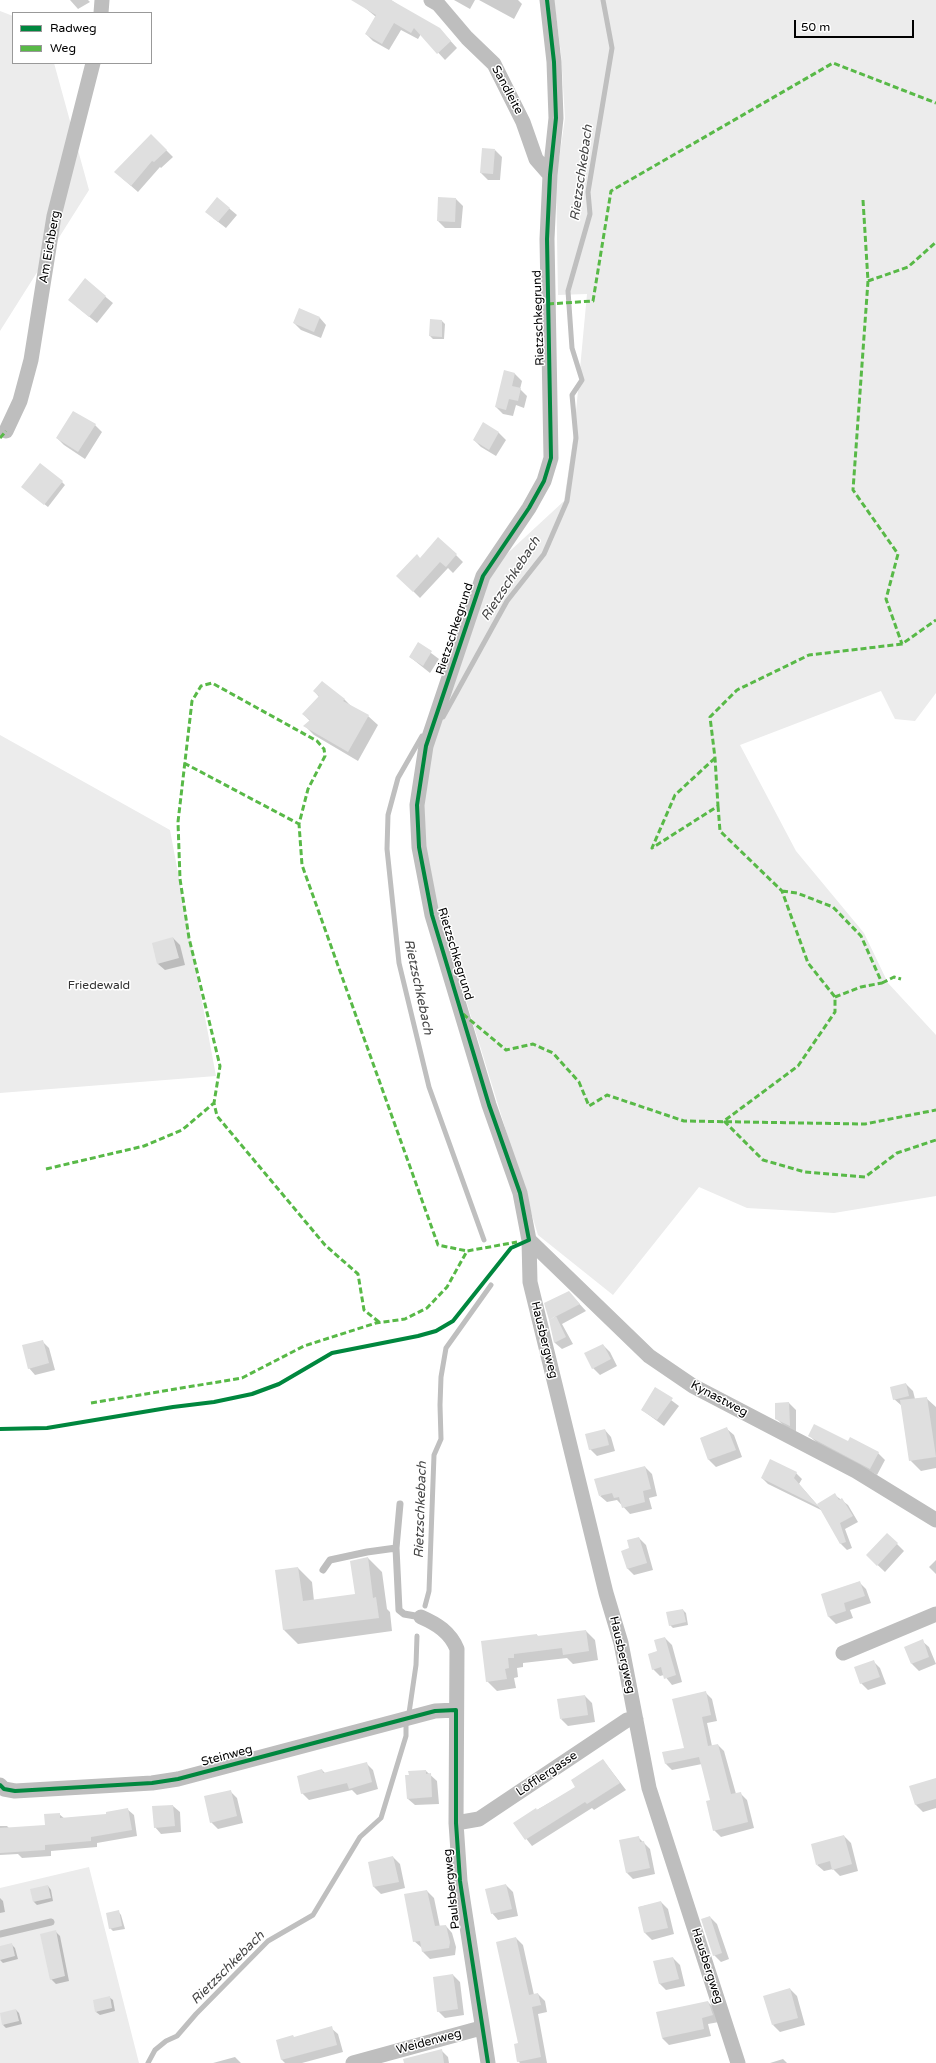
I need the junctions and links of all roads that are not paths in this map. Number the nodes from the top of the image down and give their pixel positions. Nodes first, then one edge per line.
1 (102, 0) edge
2 (431, 0) edge
3 (547, 0) edge
4 (101, 12) edge
5 (94, 64) edge
6 (550, 175) junction
7 (6, 431) dead end
8 (529, 1240) junction
9 (400, 1504) dead end
10 (936, 1520) edge
11 (396, 1548) junction
12 (322, 1570) dead end
13 (936, 1614) edge
14 (421, 1617) joint
15 (843, 1653) dead end
16 (456, 1710) junction
17 (636, 1718) junction
18 (0, 1785) edge
19 (456, 1823) junction
20 (51, 1922) dead end
21 (0, 1934) edge
22 (482, 2028) junction
23 (353, 2063) edge
24 (488, 2063) edge
25 (738, 2063) edge

1 - 4 street
2 - 6 street, Sandleite
3 - 6 street, Rietzschkegrund
5 - 7 street, Am Eichberg
6 - 8 street, Rietzschkegrund
8 - 10 street, Kynastweg
8 - 17 street, Hausbergweg
9 - 11 lane
11 - 12 lane
11 - 14 lane
13 - 15 street
14 - 16 street, Paulsbergweg
16 - 18 street, Steinweg
16 - 19 street, Paulsbergweg
17 - 19 street, Löfflergasse
17 - 25 street, Hausbergweg
19 - 22 street, Paulsbergweg
20 - 21 lane
22 - 23 street, Weidenweg
22 - 24 street, Paulsbergweg

